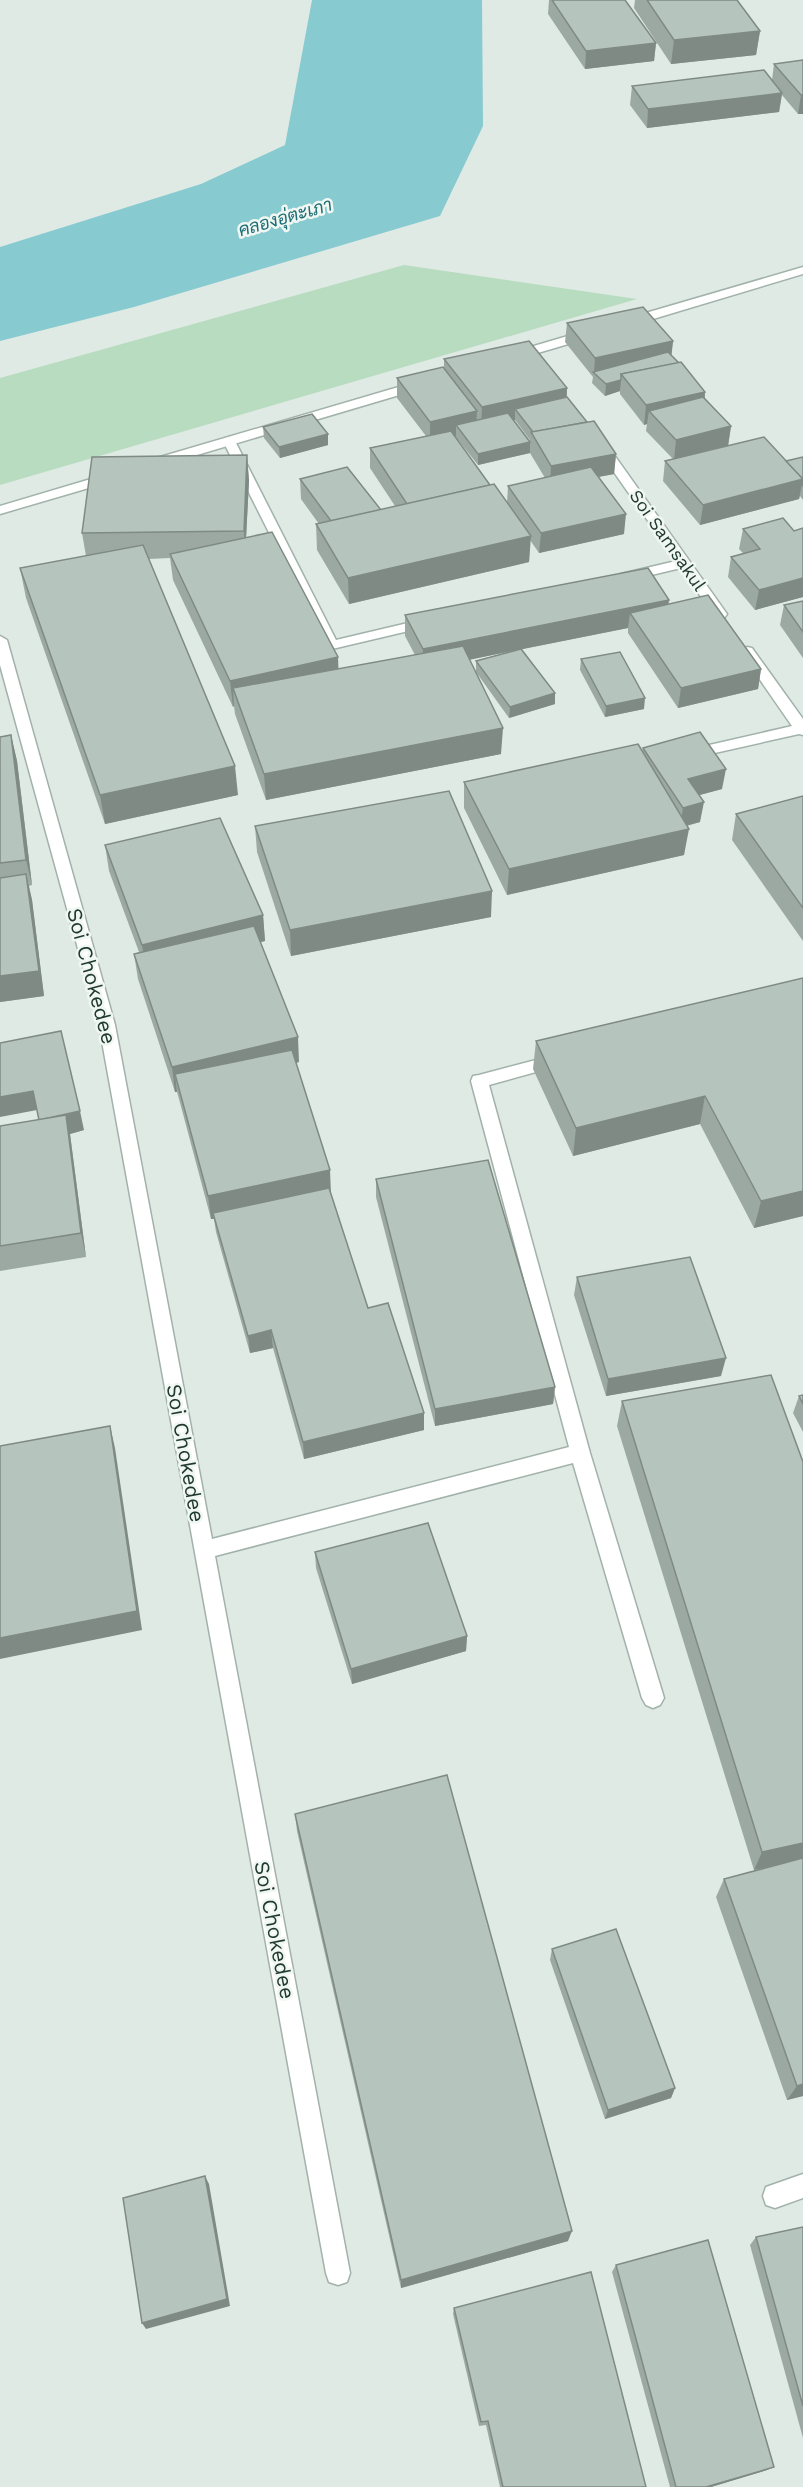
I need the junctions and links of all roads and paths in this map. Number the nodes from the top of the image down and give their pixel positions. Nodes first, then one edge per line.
1 (803, 270) edge
2 (500, 360) edge
3 (432, 381) edge
4 (596, 438) edge
5 (229, 441) junction
6 (0, 510) edge
7 (684, 563) junction
8 (616, 579) edge
9 (446, 618) edge
10 (726, 621) edge
11 (0, 640) edge
12 (740, 641) edge
13 (802, 729) edge
14 (675, 757) edge
15 (568, 1057) edge
16 (580, 1453) junction
17 (204, 1550) junction
18 (653, 1698) dead end
19 (803, 2186) edge
20 (775, 2196) dead end
21 (338, 2273) dead end

1 - 2 street
3 - 5 street
4 - 7 street, Soi Samsakul
5 - 6 street
5 - 9 street
7 - 8 street
7 - 10 street, Soi Samsakul
11 - 17 street, Soi Chokedee
12 - 13 street
13 - 14 street
15 - 16 street
16 - 17 street
16 - 18 street
17 - 21 street, Soi Chokedee
19 - 20 street

